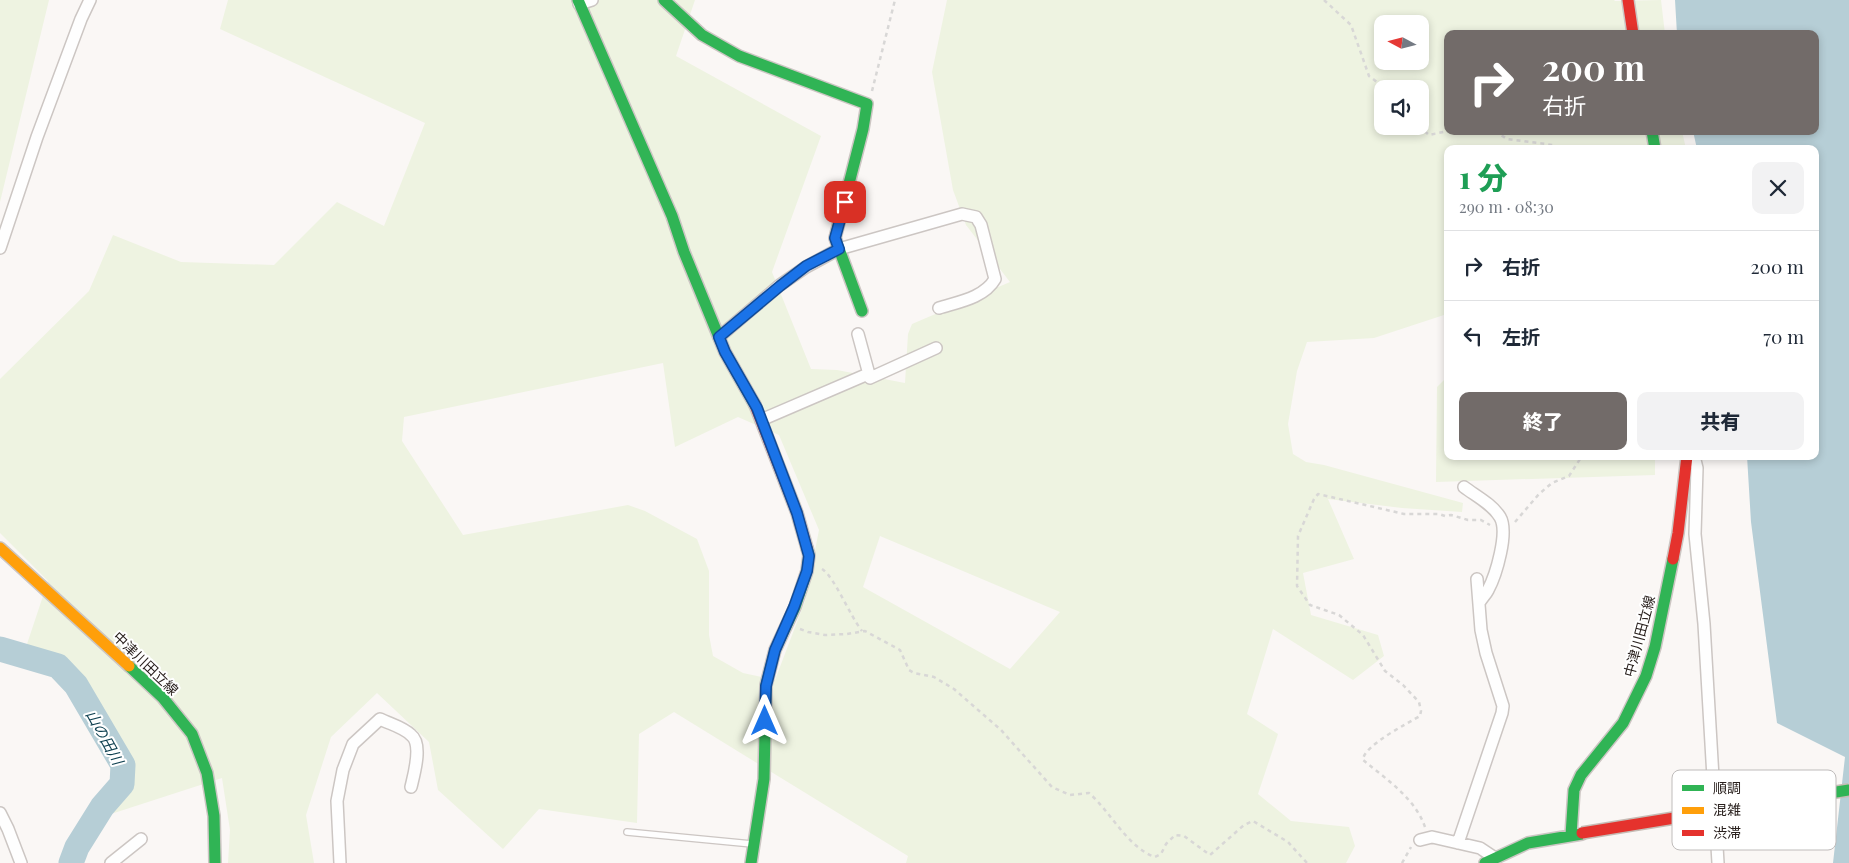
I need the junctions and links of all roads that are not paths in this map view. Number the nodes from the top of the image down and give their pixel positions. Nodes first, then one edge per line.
1 (90, 0) edge
2 (592, 0) edge
3 (664, 0) edge
4 (1628, 0) edge
5 (578, 2) edge
6 (1632, 30) edge
7 (0, 248) edge
8 (839, 249) junction
9 (939, 308) dead end
10 (862, 312) dead end
11 (858, 334) dead end
12 (719, 337) junction
13 (936, 348) dead end
14 (868, 374) junction
15 (761, 420) junction
16 (1687, 460) edge
17 (1695, 460) edge
18 (1464, 487) dead end
19 (1678, 533) junction
20 (1695, 534) junction
21 (0, 548) edge
22 (1478, 579) dead end
23 (1479, 603) junction
24 (1713, 770) edge
25 (411, 787) dead end
26 (1849, 790) edge
27 (1836, 792) edge
28 (0, 813) edge
29 (1672, 819) edge
30 (627, 832) dead end
31 (1577, 834) junction
32 (141, 839) dead end
33 (1424, 839) road end
34 (1458, 843) junction
35 (754, 844) junction
36 (1717, 850) edge
37 (1490, 861) edge
38 (21, 863) edge
39 (111, 863) edge
40 (216, 863) edge
41 (340, 863) edge
42 (751, 863) edge
43 (1718, 863) edge

1 - 7 street
2 - 5 street
3 - 8 street
4 - 6 street
5 - 12 street
8 - 9 street
8 - 10 street
8 - 12 street
11 - 14 street
12 - 15 street
13 - 14 street
14 - 15 street
15 - 35 street
16 - 19 street, 中津川田立線
17 - 20 street
18 - 23 street
19 - 20 street
19 - 31 street, 中津川田立線
20 - 24 street
21 - 40 street, 中津川田立線
22 - 23 street
23 - 34 street
25 - 41 street
26 - 27 street, bridge
28 - 38 street
29 - 31 street, bridge
30 - 35 lane
31 - 37 street
32 - 39 street
33 - 34 street
34 - 37 street
35 - 42 street
36 - 43 street

